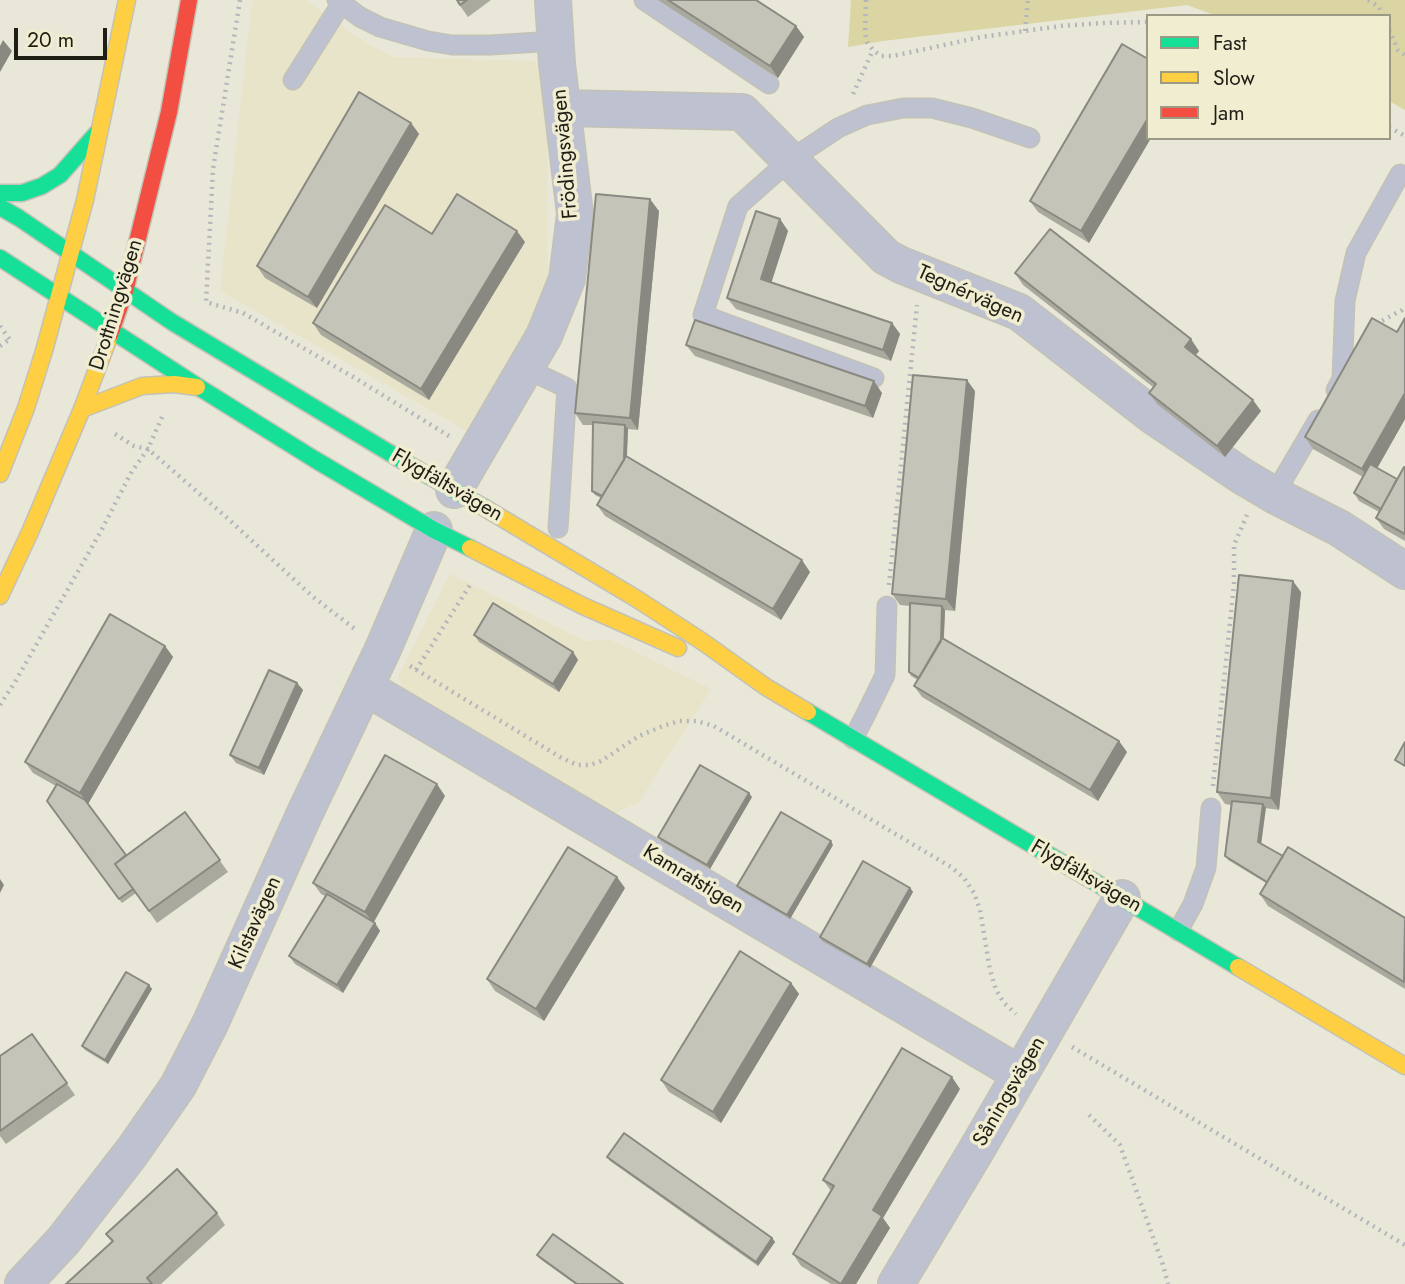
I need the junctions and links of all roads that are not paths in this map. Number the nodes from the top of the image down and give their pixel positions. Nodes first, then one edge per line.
1 (127, 0) edge
2 (189, 0) edge
3 (554, 0) edge
4 (644, 0) edge
5 (339, 2) edge
6 (556, 41) junction
7 (293, 80) dead end
8 (769, 84) edge
9 (563, 108) junction
10 (101, 129) junction
11 (1030, 138) dead end
12 (790, 160) junction
13 (1400, 174) dead end
14 (0, 193) edge
15 (0, 207) edge
16 (70, 253) junction
17 (0, 258) edge
18 (125, 291) junction
19 (59, 296) junction
20 (112, 331) junction
21 (525, 368) junction
22 (874, 378) edge
23 (200, 388) junction
24 (82, 409) junction
25 (0, 474) edge
26 (1274, 495) junction
27 (444, 510) junction
28 (558, 528) dead end
29 (1405, 571) edge
30 (0, 596) edge
31 (887, 606) road end
32 (365, 687) junction
33 (766, 687) junction
34 (853, 739) junction
35 (1211, 808) road end
36 (1122, 898) junction
37 (1178, 930) junction
38 (1405, 1066) edge
39 (1020, 1074) junction
40 (23, 1284) edge
41 (896, 1284) edge

1 - 10 street
2 - 18 street, Drottningvägen
3 - 6 street, Frödingsvägen
4 - 8 lane
5 - 6 lane
5 - 7 lane
6 - 9 street, Frödingsvägen
9 - 12 street, Tegnérvägen
9 - 21 street, Frödingsvägen
10 - 14 street
10 - 16 street
11 - 12 lane
12 - 22 lane
12 - 26 street, Tegnérvägen
13 - 26 lane
15 - 16 street, Flygfältsvägen
16 - 18 street, Flygfältsvägen
16 - 19 street
17 - 19 street, Flygfältsvägen
18 - 20 street, Drottningvägen
18 - 27 street, Flygfältsvägen
19 - 20 street, Flygfältsvägen
19 - 25 street
20 - 23 street, Flygfältsvägen
20 - 24 street, Drottningvägen
21 - 27 street, Frödingsvägen
21 - 28 lane
23 - 24 street
23 - 27 street, Flygfältsvägen
24 - 30 street, Drottningvägen
26 - 29 street, Tegnérvägen
27 - 32 street, Kilstavägen
27 - 33 street, Flygfältsvägen
27 - 33 street, Flygfältsvägen
31 - 34 lane
32 - 39 street, Kamratstigen
32 - 40 street, Kilstavägen
33 - 34 street, Flygfältsvägen
34 - 36 street, Flygfältsvägen
35 - 37 lane
36 - 37 street, Flygfältsvägen
36 - 39 street, Såningsvägen
37 - 38 street, Flygfältsvägen
39 - 41 street, Såningsvägen

